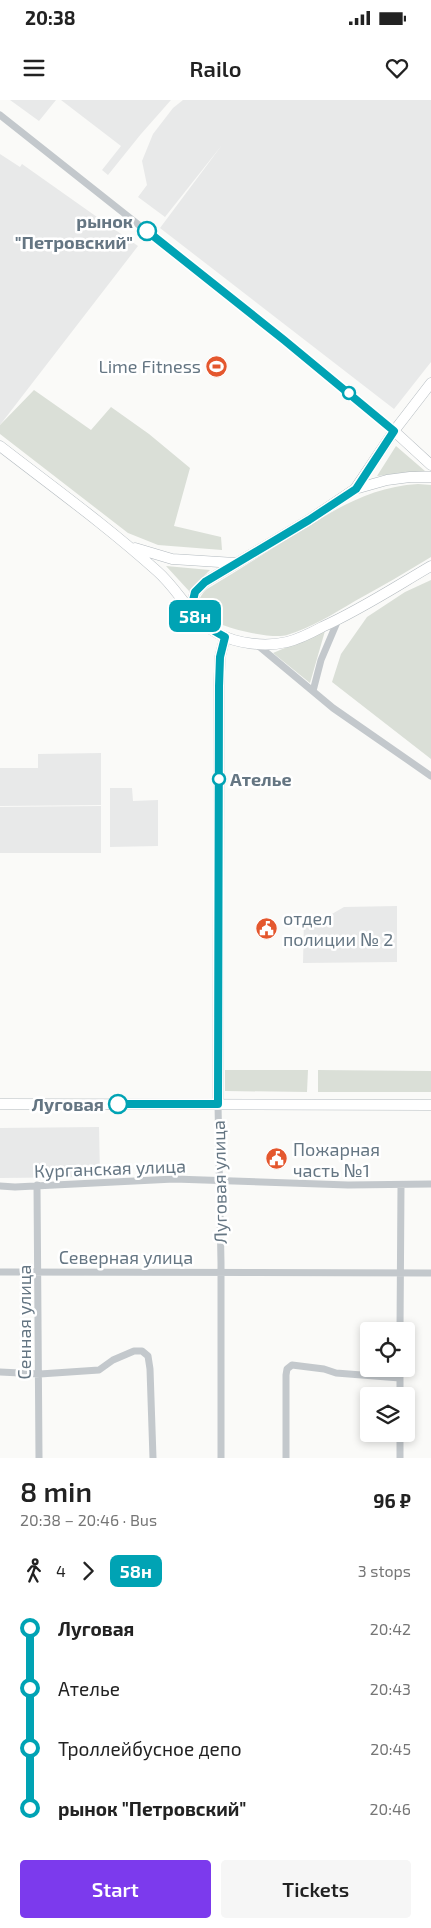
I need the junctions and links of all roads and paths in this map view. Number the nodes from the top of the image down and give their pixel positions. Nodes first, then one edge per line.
1 (0, 116) edge
2 (431, 383) edge
3 (394, 431) junction
4 (0, 446) edge
5 (431, 465) edge
6 (431, 477) edge
7 (356, 489) junction
8 (130, 546) junction
9 (235, 563) junction
10 (431, 566) edge
11 (191, 609) junction
12 (338, 620) junction
13 (225, 637) junction
14 (254, 643) junction
15 (313, 691) junction
16 (431, 776) edge
17 (0, 1104) edge
18 (218, 1104) junction
19 (431, 1105) edge
20 (219, 1181) junction
21 (401, 1184) junction
22 (431, 1184) edge
23 (37, 1185) junction
24 (0, 1186) edge
25 (0, 1272) edge
26 (39, 1272) junction
27 (221, 1273) junction
28 (400, 1273) junction
29 (431, 1273) edge
30 (400, 1322) edge
31 (0, 1372) edge
32 (40, 1374) junction
33 (400, 1378) joint
34 (400, 1387) edge
35 (400, 1442) edge
36 (39, 1458) edge
37 (153, 1458) edge
38 (221, 1458) edge
39 (286, 1458) edge
40 (400, 1458) edge

1 - 3 street
2 - 3 main road
3 - 5 main road
3 - 7 main road
4 - 8 main road
6 - 7 main road
7 - 9 main road
8 - 9 main road
8 - 11 main road
9 - 11 main road
10 - 12 main road
11 - 13 main road
12 - 14 main road
12 - 15 street
13 - 14 main road
13 - 18 main road, Луговая улица
14 - 15 street
15 - 16 street
17 - 18 main road
18 - 19 main road
18 - 20 street, Луговая улица
20 - 21 street, Курганская улица
20 - 23 street, Курганская улица
20 - 27 street, Луговая улица
21 - 22 street, Курганская улица
21 - 28 street
23 - 24 street, Курганская улица
23 - 26 street, Сенная улица
25 - 26 street, Северная улица
26 - 27 street, Северная улица
26 - 32 street, Сенная улица
27 - 28 street, Северная улица
27 - 38 street, Луговая улица
28 - 29 street, Северная улица
28 - 30 street
31 - 32 street
32 - 36 street, Сенная улица
32 - 37 street
33 - 34 street
33 - 39 street
35 - 40 street

